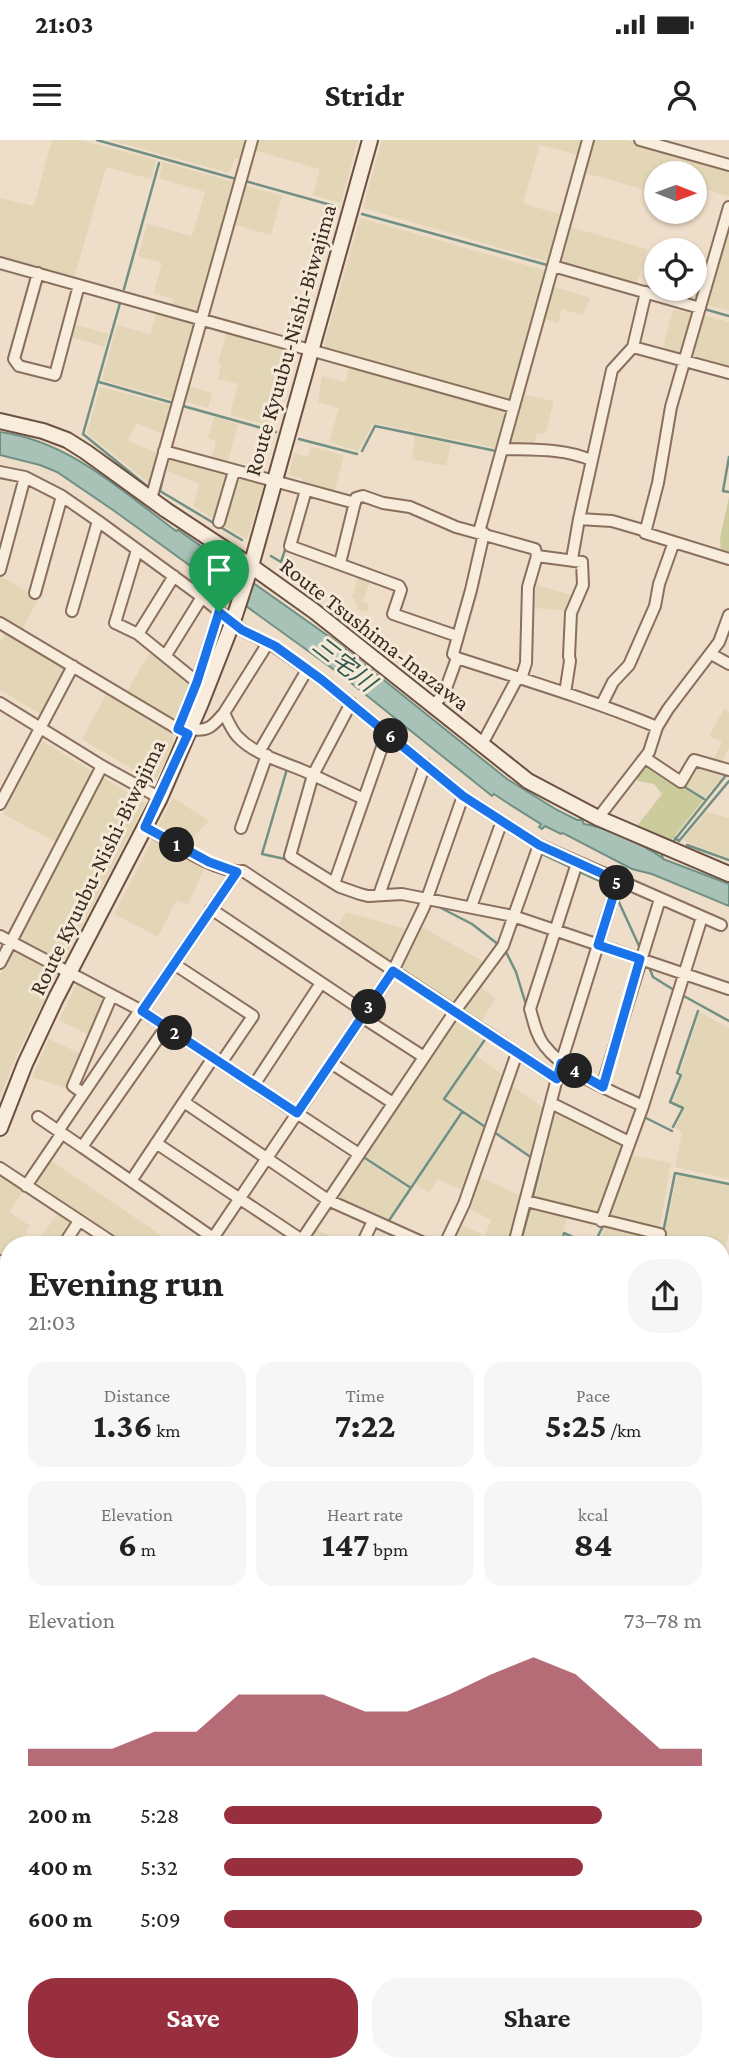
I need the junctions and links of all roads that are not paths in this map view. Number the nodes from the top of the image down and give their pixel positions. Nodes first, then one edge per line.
1 (252, 140) edge
2 (370, 140) edge
3 (588, 140) edge
4 (640, 140) edge
5 (729, 165) edge
6 (729, 206) edge
7 (0, 262) edge
8 (553, 266) junction
9 (38, 273) junction
10 (79, 285) junction
11 (644, 291) edge
12 (644, 300) edge
13 (677, 301) edge
14 (701, 308) junction
15 (201, 319) junction
16 (632, 347) junction
17 (311, 350) junction
18 (686, 361) junction
19 (729, 373) edge
20 (513, 407) junction
21 (0, 421) edge
22 (502, 449) junction
23 (164, 451) junction
24 (591, 460) junction
25 (234, 471) junction
26 (0, 472) edge
27 (25, 477) junction
28 (274, 482) junction
29 (306, 490) junction
30 (62, 496) junction
31 (150, 499) junction
32 (355, 503) junction
33 (579, 519) junction
34 (98, 521) junction
35 (219, 522) dead end
36 (646, 531) junction
37 (481, 532) junction
38 (674, 542) junction
39 (137, 550) junction
40 (537, 556) junction
41 (572, 559) junction
42 (729, 559) edge
43 (340, 563) junction
44 (0, 570) edge
45 (250, 570) junction
46 (174, 576) junction
47 (35, 593) dead end
48 (202, 597) junction
49 (72, 611) dead end
50 (219, 612) junction
51 (729, 615) edge
52 (0, 623) edge
53 (138, 634) junction
54 (457, 636) junction
55 (268, 643) junction
56 (711, 654) junction
57 (166, 655) junction
58 (457, 658) junction
59 (729, 664) edge
60 (73, 666) junction
61 (307, 670) junction
62 (520, 678) junction
63 (197, 682) junction
64 (565, 693) junction
65 (0, 703) edge
66 (351, 703) junction
67 (602, 704) junction
68 (433, 707) junction
69 (224, 713) junction
70 (657, 727) junction
71 (40, 728) junction
72 (185, 731) junction
73 (387, 733) junction
74 (481, 746) junction
75 (263, 754) junction
76 (645, 758) junction
77 (425, 764) junction
78 (102, 766) junction
79 (729, 770) edge
80 (313, 775) junction
81 (463, 796) junction
82 (2, 797) edge
83 (160, 798) junction
84 (363, 799) junction
85 (598, 818) junction
86 (502, 821) junction
87 (145, 827) junction
88 (241, 828) dead end
89 (539, 845) junction
90 (577, 863) junction
91 (237, 872) junction
92 (729, 874) edge
93 (335, 881) junction
94 (618, 881) junction
95 (379, 895) junction
96 (427, 899) junction
97 (660, 899) junction
98 (471, 907) junction
99 (211, 909) junction
100 (513, 916) junction
101 (702, 917) junction
102 (721, 925) dead end
103 (554, 930) junction
104 (0, 936) edge
105 (11, 942) junction
106 (598, 945) junction
107 (640, 959) junction
108 (0, 963) edge
109 (174, 964) junction
110 (393, 971) junction
111 (70, 972) junction
112 (684, 975) junction
113 (321, 983) junction
114 (729, 989) edge
115 (112, 995) junction
116 (141, 1011) junction
117 (455, 1011) junction
118 (363, 1015) junction
119 (166, 1027) junction
120 (517, 1053) junction
121 (424, 1057) junction
122 (217, 1061) junction
123 (331, 1063) junction
124 (561, 1063) junction
125 (557, 1079) junction
126 (254, 1085) junction
127 (603, 1087) junction
128 (83, 1093) junction
129 (184, 1102) junction
130 (393, 1103) junction
131 (551, 1103) junction
132 (643, 1106) junction
133 (297, 1113) junction
134 (38, 1117) dead end
135 (0, 1128) edge
136 (60, 1132) junction
137 (629, 1142) junction
138 (156, 1143) junction
139 (82, 1147) junction
140 (359, 1154) junction
141 (267, 1157) junction
142 (0, 1168) edge
143 (131, 1181) junction
144 (26, 1186) junction
145 (240, 1198) junction
146 (328, 1200) junction
147 (526, 1201) junction
148 (79, 1221) junction
149 (373, 1221) junction
150 (601, 1221) junction
151 (69, 1236) edge
152 (102, 1236) edge
153 (207, 1236) edge
154 (218, 1236) edge
155 (293, 1236) edge
156 (305, 1236) edge
157 (366, 1236) edge
158 (408, 1236) edge
159 (449, 1236) edge
160 (516, 1236) edge
161 (660, 1236) edge

1 - 15 street
2 - 17 main road, Route Kyuubu-Nishi-Biwajima
3 - 8 street
4 - 5 street
6 - 14 street
7 - 9 street
8 - 11 street
8 - 20 street
9 - 10 street
9 - 10 street
10 - 15 street
12 - 16 street
13 - 14 street
14 - 18 street
15 - 17 street
15 - 23 street
16 - 18 street
16 - 24 street
17 - 20 street
17 - 28 main road, Route Kyuubu-Nishi-Biwajima
18 - 19 street
18 - 36 street
20 - 22 street
21 - 31 main road, Route Tsushima-Inazawa
22 - 24 street
22 - 37 street
23 - 25 street
23 - 31 street
24 - 33 street
25 - 28 street
25 - 35 street
26 - 27 street
27 - 30 street
27 - 44 street
28 - 29 street
28 - 45 main road, Route Kyuubu-Nishi-Biwajima
29 - 32 street
29 - 43 street
30 - 34 street
30 - 47 street
31 - 45 main road, Route Tsushima-Inazawa
32 - 37 street
32 - 43 street
33 - 36 street
33 - 41 street
34 - 39 street
34 - 49 street
36 - 38 street
37 - 40 street
37 - 54 street
38 - 42 street
38 - 67 street
39 - 46 street
39 - 53 street
40 - 41 street
40 - 62 street
41 - 64 street
43 - 54 street
45 - 68 main road, Route Tsushima-Inazawa
45 - 72 main road, Route Kyuubu-Nishi-Biwajima
46 - 48 street
46 - 53 street
48 - 50 street
48 - 57 street
50 - 55 street
50 - 63 street
51 - 56 street
52 - 60 street
53 - 57 street
54 - 58 street
55 - 61 street
55 - 69 street
56 - 59 street
56 - 70 street
57 - 63 street
58 - 62 street
58 - 68 street
60 - 71 street
60 - 72 street
61 - 66 street
61 - 75 street
62 - 64 street
62 - 74 street
63 - 72 street
64 - 67 street
65 - 71 street
66 - 73 street
66 - 80 street
67 - 70 street
68 - 74 main road, Route Tsushima-Inazawa
69 - 72 street
69 - 75 street
70 - 76 street
71 - 78 street
71 - 82 street
72 - 83 main road, Route Kyuubu-Nishi-Biwajima
73 - 77 street
73 - 84 street
74 - 85 main road, Route Tsushima-Inazawa
75 - 80 street
75 - 88 street
76 - 79 street
76 - 85 street
77 - 81 street
77 - 95 street
78 - 83 street
78 - 105 street
80 - 84 street
80 - 93 street
81 - 86 street
81 - 96 street
83 - 87 main road, Route Kyuubu-Nishi-Biwajima
84 - 93 street
85 - 92 main road, Route Tsushima-Inazawa
86 - 89 street
86 - 98 street
87 - 91 street
87 - 111 main road, Route Kyuubu-Nishi-Biwajima
89 - 90 street
89 - 100 street
90 - 94 street
90 - 103 street
91 - 99 street
91 - 110 street
93 - 95 street
94 - 97 street
94 - 106 street
95 - 96 street
96 - 98 street
96 - 110 street
97 - 101 street
97 - 107 street
98 - 100 street
99 - 109 street
99 - 113 street
100 - 103 street
100 - 117 street
101 - 102 street
101 - 112 street
103 - 106 street
103 - 124 street
104 - 105 street
105 - 108 street
105 - 111 street
106 - 107 street
106 - 124 street
107 - 112 street
107 - 127 street
109 - 116 street
109 - 122 street
110 - 117 street
110 - 118 street
111 - 115 street
111 - 135 main road, Route Kyuubu-Nishi-Biwajima
112 - 114 street
112 - 132 street
113 - 118 street
113 - 126 street
115 - 116 street
115 - 128 street
116 - 119 street
116 - 128 street
117 - 120 street
117 - 121 street
118 - 121 street
118 - 123 street
119 - 122 street
119 - 139 street
120 - 125 street
120 - 159 street
121 - 130 street
122 - 126 street
122 - 129 street
123 - 130 street
123 - 133 street
124 - 125 street
124 - 127 street
125 - 131 street
126 - 133 street
127 - 132 street
128 - 136 street
129 - 138 street
129 - 141 street
130 - 140 street
131 - 137 street
131 - 147 street
132 - 137 street
133 - 140 street
133 - 141 street
134 - 136 street
136 - 139 street
136 - 144 street
137 - 150 street
138 - 143 street
138 - 145 street
139 - 143 street
140 - 146 street
141 - 145 street
141 - 146 street
142 - 144 street
143 - 153 street
144 - 148 street
145 - 154 street
145 - 155 street
146 - 149 street
146 - 156 street
147 - 150 street
147 - 160 street
148 - 151 street
148 - 152 street
149 - 157 street
149 - 158 street
150 - 161 street

